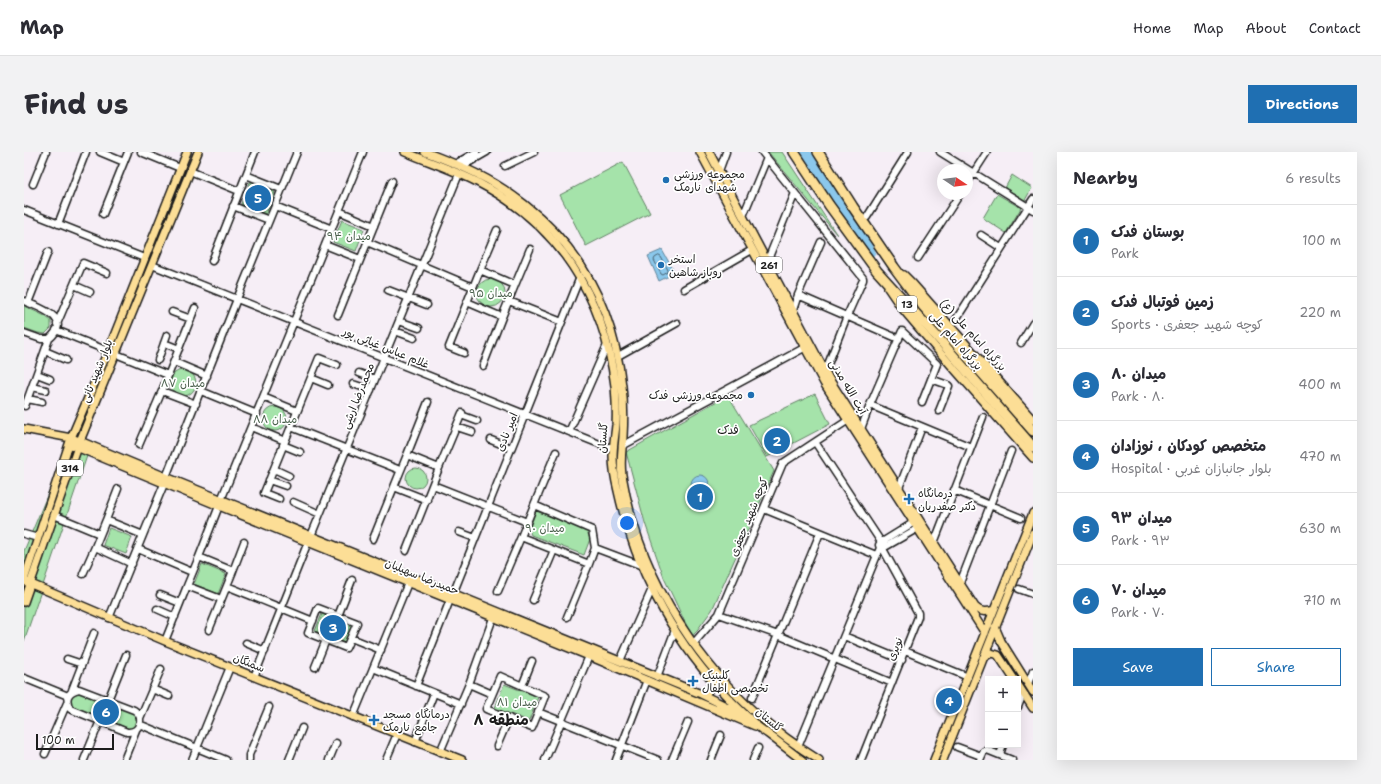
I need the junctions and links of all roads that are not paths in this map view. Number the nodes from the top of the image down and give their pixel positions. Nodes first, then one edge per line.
1 (46, 152) edge
2 (86, 152) edge
3 (100, 152) edge
4 (128, 152) edge
5 (141, 152) edge
6 (187, 152) edge
7 (198, 152) edge
8 (255, 152) edge
9 (297, 152) edge
10 (363, 152) edge
11 (405, 152) edge
12 (425, 152) edge
13 (476, 152) edge
14 (487, 152) edge
15 (534, 152) edge
16 (700, 152) edge
17 (709, 152) edge
18 (726, 152) edge
19 (762, 152) edge
20 (794, 152) edge
21 (818, 152) edge
22 (908, 152) edge
23 (940, 152) edge
24 (987, 152) edge
25 (466, 154) edge
26 (116, 155) edge
27 (767, 158) junction
28 (124, 162) junction
29 (505, 166) dead end
30 (180, 168) junction
31 (458, 168) junction
32 (190, 171) junction
33 (719, 171) junction
34 (974, 173) junction
35 (246, 175) junction
36 (392, 181) dead end
37 (33, 184) dead end
38 (281, 189) junction
39 (240, 191) junction
40 (795, 193) junction
41 (1033, 199) edge
42 (956, 200) edge
43 (234, 206) junction
44 (275, 206) junction
45 (1030, 208) edge
46 (24, 210) edge
47 (339, 211) junction
48 (103, 214) dead end
49 (743, 216) junction
50 (867, 217) dead end
51 (269, 220) junction
52 (58, 224) junction
53 (374, 226) junction
54 (332, 229) junction
55 (497, 230) dead end
56 (981, 235) dead end
57 (367, 242) junction
58 (821, 242) dead end
59 (325, 245) junction
60 (1002, 248) junction
61 (530, 250) dead end
62 (752, 250) junction
63 (48, 252) dead end
64 (144, 258) junction
65 (918, 258) dead end
66 (360, 259) junction
67 (212, 260) dead end
68 (767, 262) junction
69 (152, 265) junction
70 (422, 265) junction
71 (894, 267) junction
72 (480, 270) junction
73 (877, 271) junction
74 (107, 273) dead end
75 (580, 277) junction
76 (74, 285) junction
77 (515, 285) junction
78 (473, 287) junction
79 (684, 289) dead end
80 (388, 290) dead end
81 (90, 292) dead end
82 (798, 295) junction
83 (408, 298) junction
84 (237, 299) junction
85 (509, 301) junction
86 (26, 302) edge
87 (467, 302) junction
88 (427, 305) dead end
89 (195, 308) dead end
90 (793, 310) junction
91 (172, 312) dead end
92 (338, 315) dead end
93 (847, 316) junction
94 (502, 317) junction
95 (191, 319) junction
96 (399, 321) junction
97 (956, 321) dead end
98 (294, 322) junction
99 (562, 322) junction
100 (677, 323) dead end
101 (1033, 323) edge
102 (57, 327) junction
103 (419, 328) dead end
104 (395, 331) junction
105 (24, 333) edge
106 (167, 335) dead end
107 (414, 338) dead end
108 (49, 339) junction
109 (899, 339) junction
110 (164, 343) junction
111 (1020, 343) dead end
112 (607, 345) junction
113 (808, 346) junction
114 (179, 349) junction
115 (45, 351) junction
116 (108, 351) junction
117 (464, 353) dead end
118 (116, 354) junction
119 (618, 356) junction
120 (384, 358) junction
121 (66, 360) dead end
122 (158, 360) dead end
123 (174, 362) junction
124 (337, 365) dead end
125 (483, 366) dead end
126 (825, 372) junction
127 (358, 373) dead end
128 (37, 374) junction
129 (168, 376) junction
130 (207, 376) junction
131 (310, 378) junction
132 (50, 379) dead end
133 (375, 379) junction
134 (931, 379) junction
135 (353, 384) dead end
136 (328, 385) dead end
137 (32, 388) junction
138 (46, 390) dead end
139 (371, 390) junction
140 (162, 391) junction
141 (201, 392) junction
142 (263, 397) junction
143 (28, 399) junction
144 (42, 402) dead end
145 (428, 402) dead end
146 (922, 402) dead end
147 (196, 404) junction
148 (870, 405) junction
149 (25, 406) dead end
150 (297, 411) junction
151 (938, 411) dead end
152 (257, 414) junction
153 (525, 414) junction
154 (984, 417) dead end
155 (1033, 420) edge
156 (477, 421) dead end
157 (847, 421) junction
158 (251, 427) junction
159 (291, 427) junction
160 (456, 427) junction
161 (922, 427) junction
162 (24, 429) edge
163 (861, 429) junction
164 (472, 432) dead end
165 (569, 432) junction
166 (1033, 432) edge
167 (491, 440) dead end
168 (70, 441) junction
169 (814, 442) junction
170 (284, 443) junction
171 (79, 444) junction
172 (139, 445) dead end
173 (622, 446) junction
174 (971, 447) junction
175 (1033, 447) edge
176 (347, 448) junction
177 (511, 448) junction
178 (613, 448) junction
179 (1011, 451) dead end
180 (300, 452) dead end
181 (556, 452) dead end
182 (406, 455) junction
183 (1033, 458) edge
184 (439, 468) junction
185 (274, 469) junction
186 (400, 470) junction
187 (289, 476) dead end
188 (165, 480) junction
189 (269, 480) junction
190 (433, 485) junction
191 (286, 486) dead end
192 (394, 487) junction
193 (899, 488) junction
194 (118, 489) dead end
195 (954, 490) junction
196 (279, 499) dead end
197 (427, 500) junction
198 (293, 502) dead end
199 (220, 503) junction
200 (534, 505) junction
201 (990, 505) junction
202 (488, 507) junction
203 (764, 509) junction
204 (1033, 513) edge
205 (320, 514) junction
206 (54, 515) junction
207 (1021, 518) dead end
208 (106, 520) junction
209 (527, 522) junction
210 (918, 524) junction
211 (459, 532) dead end
212 (820, 533) junction
213 (1033, 533) edge
214 (24, 534) edge
215 (100, 534) junction
216 (143, 535) junction
217 (521, 537) junction
218 (38, 538) junction
219 (475, 538) junction
220 (310, 539) junction
221 (373, 539) dead end
222 (244, 542) dead end
223 (934, 543) junction
224 (882, 546) junction
225 (95, 547) junction
226 (138, 548) junction
227 (595, 548) junction
228 (554, 550) junction
229 (406, 551) dead end
230 (876, 555) junction
231 (199, 557) junction
232 (132, 564) junction
233 (588, 564) junction
234 (640, 565) junction
235 (233, 571) junction
236 (192, 572) junction
237 (83, 574) dead end
238 (409, 579) junction
239 (352, 580) dead end
240 (26, 581) edge
241 (960, 583) junction
242 (187, 586) junction
243 (227, 586) junction
244 (652, 588) junction
245 (1019, 589) dead end
246 (498, 591) dead end
247 (1033, 594) edge
248 (160, 595) dead end
249 (451, 597) junction
250 (221, 599) junction
251 (533, 600) dead end
252 (24, 602) edge
253 (180, 603) junction
254 (282, 608) junction
255 (157, 609) dead end
256 (994, 610) junction
257 (494, 614) junction
258 (719, 614) junction
259 (175, 616) junction
260 (338, 616) junction
261 (109, 618) junction
262 (567, 618) dead end
263 (313, 621) junction
264 (995, 626) junction
265 (209, 630) dead end
266 (676, 630) junction
267 (94, 633) dead end
268 (985, 633) junction
269 (778, 635) junction
270 (844, 636) junction
271 (351, 638) junction
272 (326, 640) junction
273 (165, 641) junction
274 (246, 643) dead end
275 (693, 644) junction
276 (265, 650) junction
277 (381, 650) junction
278 (905, 651) junction
279 (590, 653) junction
280 (126, 655) dead end
281 (1010, 656) junction
282 (983, 658) junction
283 (67, 659) dead end
284 (835, 659) junction
285 (902, 660) junction
286 (532, 661) dead end
287 (1003, 661) junction
288 (82, 664) junction
289 (618, 664) junction
290 (230, 667) junction
291 (315, 667) dead end
292 (373, 668) junction
293 (160, 669) dead end
294 (1033, 671) edge
295 (1012, 676) edge
296 (254, 677) junction
297 (648, 677) junction
298 (968, 677) junction
299 (24, 678) edge
300 (656, 680) junction
301 (713, 681) junction
302 (892, 683) junction
303 (469, 684) junction
304 (1028, 684) junction
305 (416, 686) junction
306 (522, 686) junction
307 (152, 689) junction
308 (1021, 690) edge
309 (1033, 692) edge
310 (70, 693) junction
311 (434, 694) junction
312 (492, 694) junction
313 (701, 694) junction
314 (1023, 694) junction
315 (170, 696) dead end
316 (752, 698) dead end
317 (1021, 699) edge
318 (108, 700) junction
319 (67, 703) junction
320 (461, 704) junction
321 (269, 707) dead end
322 (1033, 708) edge
323 (538, 712) junction
324 (755, 713) junction
325 (353, 717) junction
326 (748, 717) junction
327 (509, 718) junction
328 (100, 721) junction
329 (140, 721) junction
330 (561, 721) junction
331 (688, 722) dead end
332 (757, 727) junction
333 (302, 728) dead end
334 (136, 730) junction
335 (396, 734) junction
336 (721, 735) dead end
337 (415, 742) junction
338 (336, 743) dead end
339 (497, 746) dead end
340 (622, 746) junction
341 (798, 747) junction
342 (957, 747) dead end
343 (197, 748) junction
344 (758, 748) dead end
345 (1003, 748) edge
346 (440, 752) junction
347 (45, 754) dead end
348 (1000, 755) junction
349 (980, 758) edge
350 (84, 760) edge
351 (124, 760) edge
352 (192, 760) edge
353 (226, 760) edge
354 (249, 760) edge
355 (289, 760) edge
356 (329, 760) edge
357 (386, 760) edge
358 (462, 760) edge
359 (545, 760) edge
360 (616, 760) edge
361 (658, 760) edge
362 (672, 760) edge
363 (711, 760) edge
364 (753, 760) edge
365 (802, 760) edge
366 (818, 760) edge
367 (861, 760) edge
368 (934, 760) edge
369 (943, 760) edge
370 (1012, 760) edge

1 - 37 street
2 - 52 street
3 - 26 street
4 - 28 street
5 - 30 street
6 - 30 main road, بلوار شهید ثانی / 314
7 - 32 main road, بلوار شهید ثانی / 314
8 - 35 street
9 - 38 street
10 - 47 street
11 - 31 main road, گلستان
12 - 31 main road, گلستان
13 - 25 street
14 - 31 street
15 - 29 street
16 - 62 main road, 261
17 - 33 main road, آیت الله مدنی / 261
18 - 33 street
19 - 27 street
20 - 73 highway, بزرگراه امام علی / 13
21 - 71 highway, بزرگراه امام علی / 13
22 - 50 street
23 - 34 street
24 - 34 street
25 - 31 street
26 - 28 street
27 - 40 street
27 - 49 street
28 - 48 street
30 - 64 main road, بلوار شهید ثانی / 314
31 - 70 street, محمدرضا ارشی
31 - 75 main road, گلستان
31 - 119 main road, گلستان
32 - 39 street
32 - 69 main road, بلوار شهید ثانی / 314
33 - 49 main road, آیت الله مدنی / 261
34 - 45 street
35 - 38 street
35 - 39 street
36 - 53 street
38 - 44 street
39 - 43 street
40 - 68 street
40 - 93 street
41 - 45 street
42 - 65 street
43 - 51 street
43 - 67 street
44 - 51 street
44 - 54 street
45 - 60 street
46 - 52 street
47 - 53 street
47 - 54 street
49 - 68 main road, آیت الله مدنی / 261
51 - 84 street
52 - 64 street
53 - 57 street
54 - 59 street
55 - 72 street
56 - 60 street
57 - 66 street
57 - 70 street
58 - 82 street
59 - 66 street
59 - 98 street
60 - 97 street
61 - 77 street
62 - 79 street
62 - 113 main road, 261
63 - 86 street
64 - 69 main road
64 - 116 main road, بلوار شهید ثانی / 314
66 - 92 street
68 - 90 main road, آیت الله مدنی / 261
69 - 84 street, غلام عباس غیاثی ‌پور
69 - 118 main road, بلوار شهید ثانی / 314
70 - 78 street
70 - 83 street, محمدرضا ارشی
71 - 155 main road, بزرگراه امام علی (ع)
71 - 166 highway, بزرگراه امام علی / 13
72 - 77 street
72 - 78 street
73 - 175 highway, بزرگراه امام علی / 13
73 - 183 main road
74 - 76 street
75 - 99 street, امیر نادی
75 - 112 main road, گلستان
76 - 81 street
76 - 102 street
77 - 85 street
78 - 87 street
80 - 83 street
82 - 90 street
82 - 93 street
83 - 88 street
83 - 96 street, محمدرضا ارشی
84 - 98 street, غلام عباس غیاثی ‌پور
84 - 130 street
85 - 94 street
85 - 99 street
86 - 102 street
87 - 94 street
87 - 117 street
89 - 95 street
90 - 113 main road, آیت الله مدنی / 261
91 - 95 street
93 - 109 street
93 - 126 street
94 - 125 street
95 - 114 street
96 - 103 street
96 - 104 street, محمدرضا ارشی
98 - 120 street, غلام عباس غیاثی ‌پور
98 - 142 street
99 - 153 street, امیر نادی
100 - 119 street
101 - 111 street
102 - 108 street
102 - 116 street
104 - 107 street
104 - 120 street, محمدرضا ارشی
105 - 108 street
106 - 110 street
108 - 115 street
109 - 134 street
109 - 148 street
110 - 114 street
110 - 122 street
112 - 165 street
112 - 178 main road, گلستان
113 - 126 main road, آیت الله مدنی / 261
113 - 157 main road, آیت الله مدنی / 261
113 - 173 street
114 - 123 street
115 - 121 street
115 - 128 street
116 - 168 main road, بلوار شهید ثانی / 314
118 - 129 street
118 - 171 main road, بلوار شهید ثانی / 314
119 - 173 main road, گلستان
120 - 133 street, محمدرضا ارشی
120 - 153 street, غلام عباس غیاثی ‌پور
123 - 129 street
123 - 130 street
124 - 131 street
126 - 163 main road, آیت الله مدنی / 261
127 - 133 street
128 - 132 street
128 - 137 street
129 - 140 street
130 - 141 street
131 - 136 street
131 - 150 street
133 - 139 street, محمدرضا ارشی
134 - 146 street
134 - 151 street
135 - 139 street
137 - 138 street
137 - 143 street
139 - 176 street, محمدرضا ارشی
140 - 147 street
140 - 172 street
141 - 147 street
141 - 152 street
142 - 150 street
142 - 152 street
143 - 144 street
143 - 149 street
145 - 182 street
147 - 188 street
148 - 161 street
148 - 163 street
150 - 159 street
152 - 158 street
153 - 165 street, غلام عباس غیاثی ‌پور
153 - 177 street, امیر نادی
154 - 174 street
156 - 160 street
157 - 169 street, کوچه شهید جعفری
157 - 210 main road, آیت الله مدنی / 261
158 - 170 street
158 - 199 street
159 - 170 street
159 - 176 street
160 - 164 street
160 - 184 street
161 - 174 street
161 - 193 street
162 - 168 main road
163 - 193 main road, آیت الله مدنی / 261
165 - 178 street, غلام عباس غیاثی ‌پور
167 - 177 street
168 - 171 main road, حمیدرضا سهیلیان
168 - 218 main road, بلوار شهید ثانی / 314
169 - 203 street, کوچه شهید جعفری
169 - 224 street, نوبری
170 - 180 street
170 - 185 street
171 - 188 main road, حمیدرضا سهیلیان
171 - 206 main road, بلوار شهید ثانی / 314
173 - 178 main road
173 - 275 main road, گلستان
174 - 195 street
176 - 186 street
176 - 205 street, محمدرضا ارشی
177 - 202 street, امیر نادی
178 - 234 main road, گلستان
179 - 201 street
181 - 200 street
182 - 184 street
182 - 186 street
184 - 190 street
185 - 187 street
185 - 189 street
186 - 192 street
188 - 199 main road, حمیدرضا سهیلیان
188 - 216 street
189 - 191 street
189 - 196 street
190 - 197 street
190 - 202 street
192 - 197 street
192 - 221 street
193 - 210 main road, آیت الله مدنی / 261
194 - 208 street
195 - 201 street
195 - 223 street
197 - 229 street
198 - 205 street
199 - 220 main road, حمیدرضا سهیلیان
199 - 231 street
200 - 209 street
200 - 227 street
201 - 207 street
201 - 241 street
202 - 209 street
202 - 219 street, امیر نادی
203 - 212 street
203 - 258 street, کوچه شهید جعفری
204 - 256 main road
205 - 220 street, محمدرضا ارشی
206 - 215 street
206 - 240 main road, بلوار شهید ثانی / 314
208 - 215 street
208 - 216 street
209 - 217 street
210 - 223 main road, آیت الله مدنی / 261
210 - 224 street
210 - 268 main road, آیت الله مدنی / 261
211 - 219 street
212 - 230 street
212 - 269 street
213 - 264 main road
214 - 218 street
215 - 225 street
216 - 226 street
217 - 228 street
217 - 246 street
218 - 240 main road, بلوار شهید ثانی / 314
219 - 249 street, امیر نادی
220 - 238 main road, حمیدرضا سهیلیان
220 - 254 street, محمدرضا ارشی
222 - 235 street
223 - 241 main road, آیت الله مدنی / 261
224 - 230 street
224 - 278 street, نوبری
225 - 232 street
225 - 237 street
226 - 232 street
226 - 236 street
227 - 233 street
227 - 234 street
228 - 233 street
228 - 251 street
230 - 270 street
231 - 235 street
231 - 236 street
232 - 261 street
233 - 262 street
234 - 244 main road, گلستان
235 - 243 street
236 - 242 street
238 - 249 main road, حمیدرضا سهیلیان
238 - 277 street
239 - 260 street
240 - 252 main road, بلوار شهید ثانی / 314
240 - 261 main road, سمنگان
241 - 256 main road, آیت الله مدنی / 261
242 - 250 street
242 - 253 street
243 - 250 street
243 - 254 street
244 - 266 main road, گلستان
244 - 289 street
245 - 247 street
248 - 253 street
249 - 257 main road, حمیدرضا سهیلیان
249 - 305 street, امیر نادی
250 - 265 street
253 - 259 street
254 - 263 street
254 - 276 street, محمدرضا ارشی
255 - 259 street
256 - 268 main road
257 - 279 main road, حمیدرضا سهیلیان
257 - 303 street
258 - 269 street
258 - 275 street, کوچه شهید جعفری
259 - 273 street
260 - 263 street
260 - 271 street
261 - 273 main road, سمنگان
263 - 272 street
264 - 281 main road
264 - 282 main road
266 - 300 street
266 - 301 main road, گلستان
267 - 288 street
268 - 298 main road
269 - 284 street
269 - 316 street
270 - 284 street
270 - 285 street
271 - 272 street
271 - 277 street
272 - 291 street
273 - 290 main road, سمنگان
274 - 276 street
275 - 324 main road, گلستان
276 - 296 street, محمدرضا ارشی
277 - 292 street
278 - 285 street, نوبری
278 - 298 street
279 - 289 main road, حمیدرضا سهیلیان
279 - 330 street
280 - 318 street
281 - 287 main road
281 - 304 main road
282 - 287 main road
282 - 369 main road
283 - 288 street
284 - 302 street
284 - 341 street
285 - 302 street, نوبری
286 - 306 street
287 - 295 main road
288 - 310 street
289 - 297 main road, حمیدرضا سهیلیان
290 - 296 main road, سمنگان
290 - 343 street
292 - 305 street
292 - 325 street
293 - 307 street
294 - 304 street
296 - 325 main road, سمنگان
297 - 300 main road, حمیدرضا سهیلیان
297 - 340 street
298 - 368 main road
299 - 310 street
300 - 313 main road, حمیدرضا سهیلیان
300 - 332 main road, حمیدرضا سهیلیان
301 - 313 main road
301 - 326 main road, گلستان
302 - 367 street, نوبری
303 - 312 street
303 - 320 street
304 - 309 main road
305 - 311 street
306 - 312 street
306 - 323 street
307 - 315 street
307 - 329 street
308 - 314 main road
310 - 318 street
310 - 319 street
311 - 320 street
311 - 337 street
312 - 327 street
313 - 326 main road, حمیدرضا سهیلیان
314 - 317 street
314 - 322 main road
318 - 329 street
319 - 328 street
319 - 347 street
320 - 346 street
321 - 354 street
323 - 327 street
323 - 330 street
324 - 326 main road
324 - 341 main road, گلستان
325 - 335 main road, سمنگان
326 - 332 main road, گلستان
327 - 339 street
328 - 334 street
328 - 350 street
329 - 334 street
329 - 343 street
330 - 340 street
330 - 359 street
331 - 362 street
332 - 365 main road, گلستان
333 - 355 street
334 - 351 street
335 - 337 main road, سمنگان
335 - 357 street
336 - 363 street
337 - 346 main road, سمنگان
338 - 356 street
340 - 360 street
340 - 361 street
341 - 366 main road, گلستان
342 - 349 street
343 - 352 street
343 - 353 street
344 - 364 street
345 - 348 street
346 - 358 main road, سمنگان
348 - 349 street
348 - 370 street

